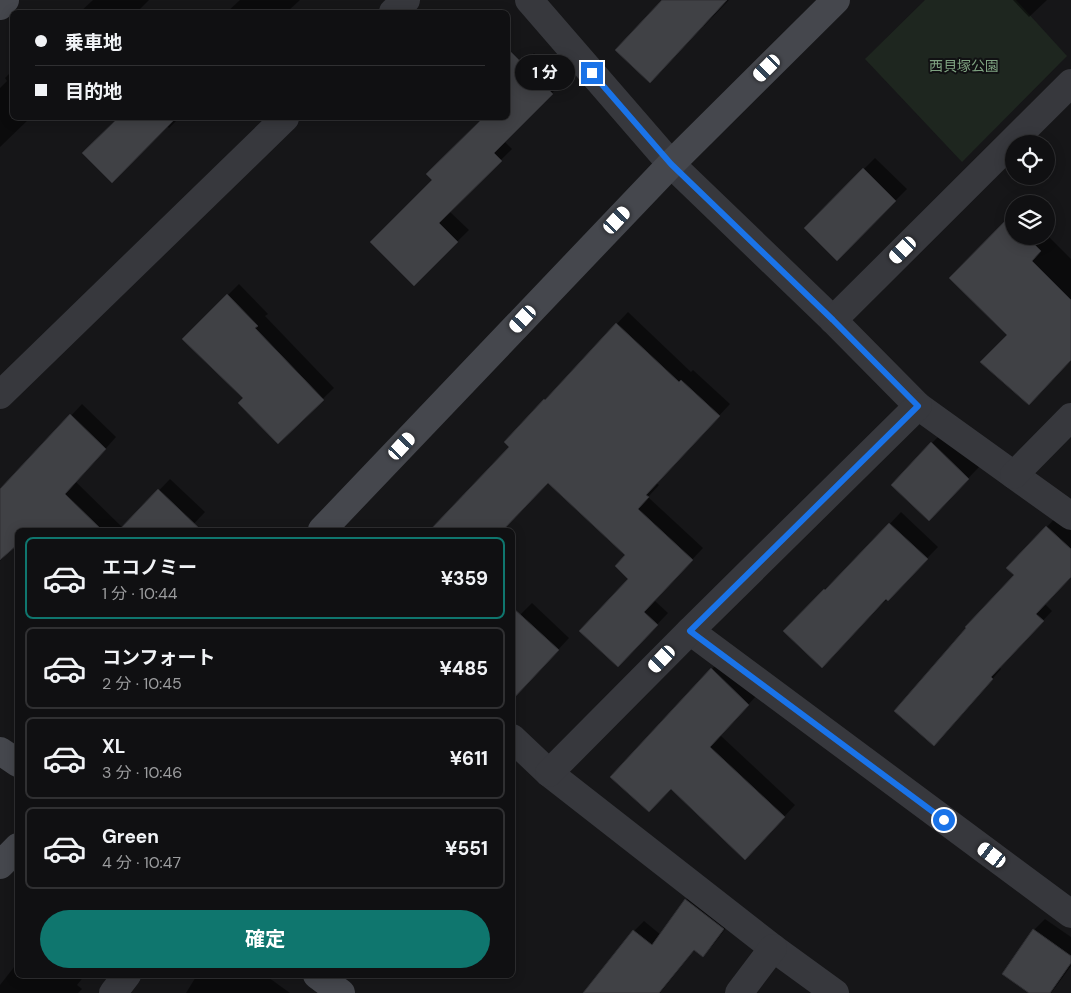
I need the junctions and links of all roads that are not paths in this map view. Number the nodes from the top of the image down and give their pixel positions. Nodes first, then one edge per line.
1 (6, 0) edge
2 (406, 0) edge
3 (529, 0) edge
4 (836, 0) edge
5 (0, 6) edge
6 (395, 10) edge
7 (1071, 83) edge
8 (283, 120) edge
9 (671, 164) junction
10 (833, 320) junction
11 (0, 394) edge
12 (918, 406) junction
13 (1071, 417) edge
14 (1014, 475) junction
15 (1071, 516) edge
16 (324, 528) edge
17 (690, 631) junction
18 (515, 741) edge
19 (0, 751) edge
20 (15, 761) edge
21 (550, 773) junction
22 (15, 850) edge
23 (0, 865) edge
24 (1071, 914) edge
25 (773, 948) junction
26 (125, 978) edge
27 (321, 978) edge
28 (113, 993) edge
29 (341, 993) edge
30 (739, 993) edge
31 (835, 993) edge

1 - 5 street
2 - 6 street
3 - 9 street
4 - 9 street
7 - 10 street
8 - 11 street
9 - 10 street
9 - 16 street
10 - 12 street
12 - 14 street
12 - 17 street
13 - 14 street
14 - 15 street
17 - 21 street
17 - 24 street
18 - 21 street
19 - 20 street
21 - 25 street
22 - 23 street
25 - 30 street
25 - 31 street
26 - 28 street
27 - 29 street

